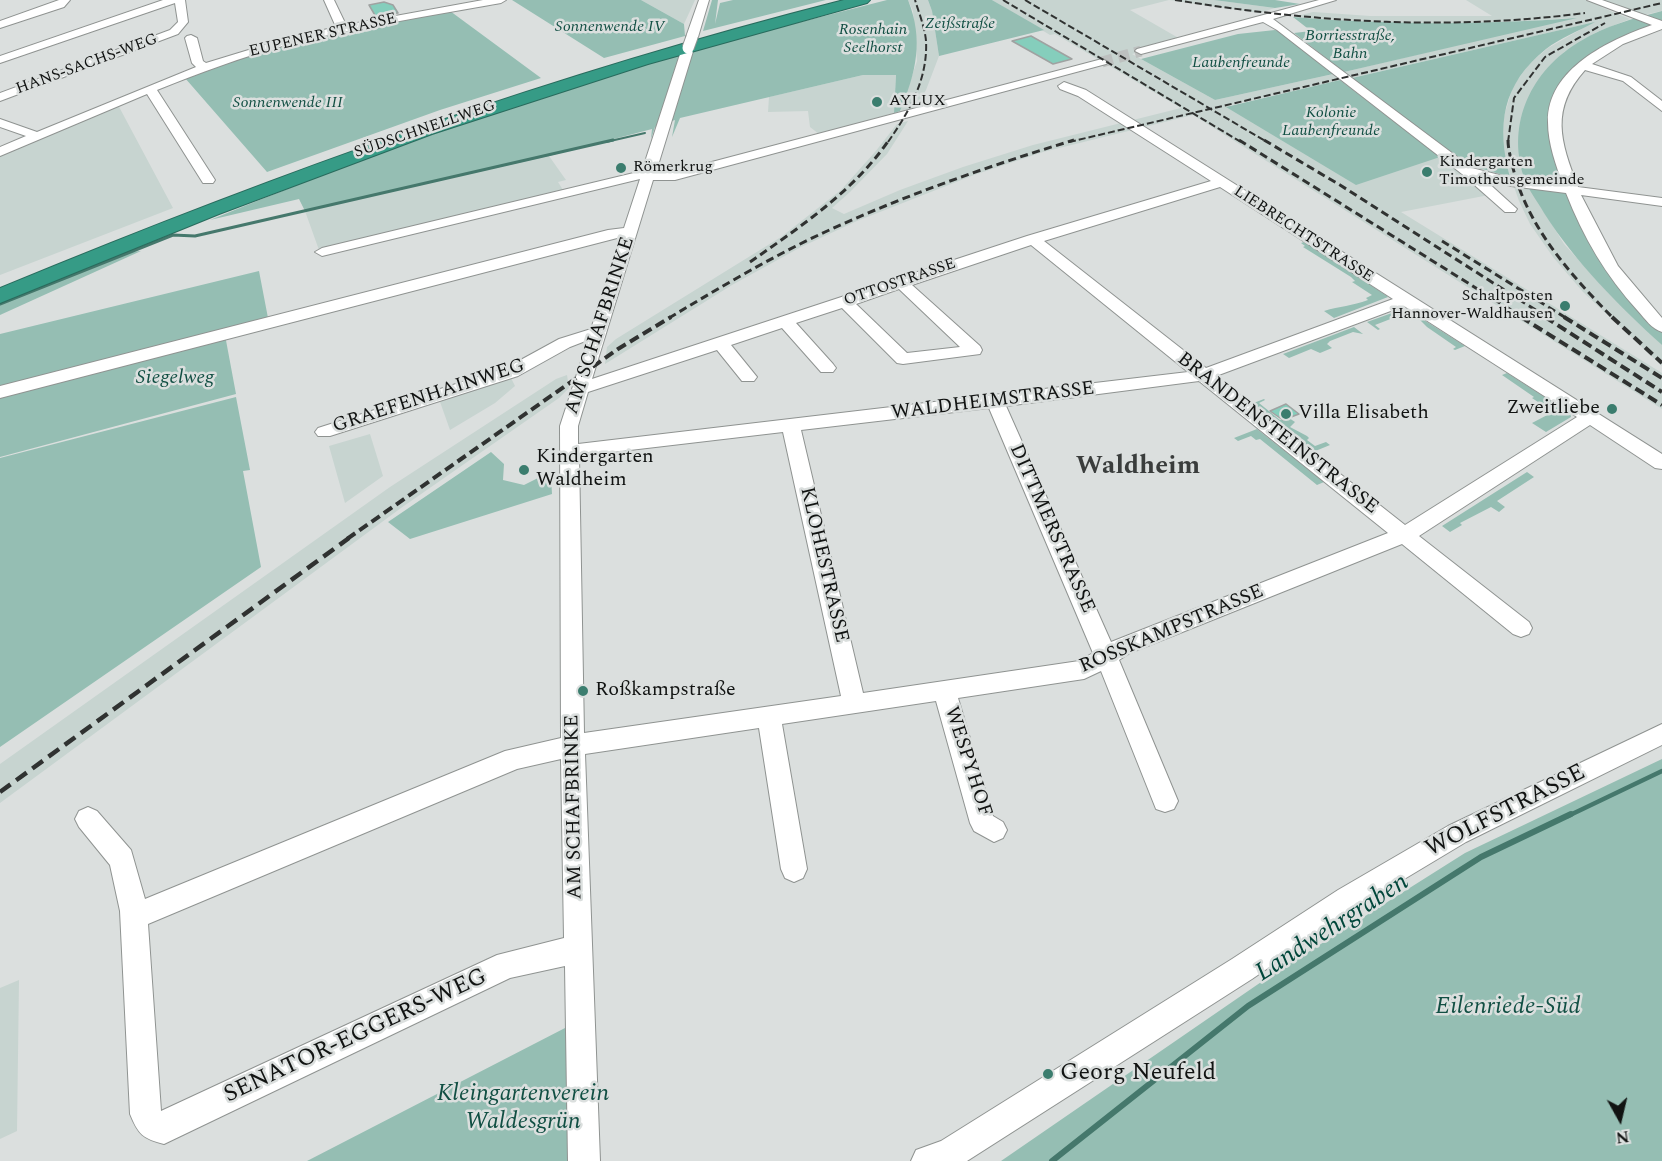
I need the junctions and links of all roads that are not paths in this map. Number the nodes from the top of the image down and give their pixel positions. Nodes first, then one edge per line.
1 (65, 0) edge
2 (173, 0) edge
3 (180, 0) edge
4 (329, 0) edge
5 (501, 0) edge
6 (704, 0) edge
7 (848, 0) edge
8 (862, 0) edge
9 (1286, 0) edge
10 (1331, 0) edge
11 (1592, 0) edge
12 (477, 2) edge
13 (1311, 5) junction
14 (1264, 18) junction
15 (1662, 25) edge
16 (0, 26) edge
17 (343, 30) junction
18 (191, 38) dead end
19 (1141, 51) tunnel mouth
20 (0, 60) edge
21 (1102, 62) tunnel mouth
22 (1583, 65) junction
23 (205, 68) junction
24 (1064, 86) dead end
25 (150, 89) junction
26 (0, 97) edge
27 (1662, 107) edge
28 (0, 123) edge
29 (36, 136) junction
30 (0, 152) edge
31 (1467, 171) junction
32 (649, 177) junction
33 (208, 180) dead end
34 (1222, 182) junction
35 (1573, 191) junction
36 (1662, 202) edge
37 (1510, 209) dead end
38 (631, 232) junction
39 (1032, 239) junction
40 (322, 252) dead end
41 (901, 283) junction
42 (0, 287) edge
43 (0, 296) edge
44 (1404, 300) junction
45 (845, 302) junction
46 (786, 322) junction
47 (1662, 327) edge
48 (598, 333) junction
49 (721, 344) junction
50 (828, 368) dead end
51 (1204, 375) junction
52 (748, 377) dead end
53 (580, 389) junction
54 (0, 392) edge
55 (995, 402) junction
56 (1590, 417) junction
57 (792, 426) junction
58 (324, 432) dead end
59 (568, 451) junction
60 (1662, 463) edge
61 (1405, 535) junction
62 (1521, 628) dead end
63 (1106, 656) junction
64 (944, 690) junction
65 (854, 704) junction
66 (769, 718) junction
67 (1662, 734) edge
68 (574, 745) junction
69 (1165, 801) dead end
70 (88, 819) dead end
71 (994, 830) dead end
72 (794, 869) dead end
73 (135, 916) junction
74 (578, 949) junction
75 (584, 1161) edge
76 (927, 1161) edge

1 - 16 street
2 - 20 street
3 - 26 street, HANS-SACHS-WEG
4 - 17 street
5 - 12 street, EUPENER STRASSE
6 - 32 street, AM SCHAFBRINKE
7 - 42 highway, SÜDSCHNELLWEG
8 - 43 highway, SÜDSCHNELLWEG
9 - 13 street
10 - 13 street
11 - 15 street
12 - 17 street, EUPENER STRASSE
13 - 14 street
14 - 19 street
14 - 31 street
15 - 22 street
17 - 23 street, EUPENER STRASSE
18 - 23 street
21 - 32 street
22 - 27 street
22 - 35 street
23 - 25 street, EUPENER STRASSE
24 - 34 street, LIEBRECHTSTRASSE
25 - 29 street, EUPENER STRASSE
25 - 33 street
28 - 29 street
29 - 30 street, EUPENER STRASSE
31 - 35 street
31 - 37 street
32 - 38 street, AM SCHAFBRINKE
32 - 40 street
34 - 39 street, OTTOSTRASSE
34 - 44 street, LIEBRECHTSTRASSE
35 - 36 street
35 - 47 street
38 - 48 street, AM SCHAFBRINKE
38 - 54 street
39 - 41 street, OTTOSTRASSE
39 - 51 street, BRANDENSTEINSTRASSE
41 - 45 street, OTTOSTRASSE
41 - 45 street
44 - 51 street, WALDHEIMSTRASSE
44 - 56 street, LIEBRECHTSTRASSE
45 - 46 street, OTTOSTRASSE
46 - 49 street, OTTOSTRASSE
46 - 50 street
48 - 53 street, AM SCHAFBRINKE
48 - 58 street, GRAEFENHAINWEG
49 - 52 street
49 - 53 street, OTTOSTRASSE
51 - 55 street, WALDHEIMSTRASSE
51 - 61 street, BRANDENSTEINSTRASSE
53 - 59 street, AM SCHAFBRINKE
55 - 57 street, WALDHEIMSTRASSE
55 - 63 street, DITTMERSTRASSE
56 - 60 street, LIEBRECHTSTRASSE
56 - 61 street, ROSSKAMPSTRASSE
57 - 59 street, WALDHEIMSTRASSE
57 - 65 street, KLOHESTRASSE
59 - 68 street, AM SCHAFBRINKE
61 - 62 street, BRANDENSTEINSTRASSE
61 - 63 street, ROSSKAMPSTRASSE
63 - 64 street, ROSSKAMPSTRASSE
63 - 69 street, DITTMERSTRASSE
64 - 65 street, ROSSKAMPSTRASSE
64 - 71 street, WESPYHOF
65 - 66 street, ROSSKAMPSTRASSE
66 - 68 street, ROSSKAMPSTRASSE
66 - 72 street
67 - 76 street, WOLFSTRASSE
68 - 73 street, ROSSKAMPSTRASSE
68 - 74 street, AM SCHAFBRINKE
70 - 73 street
73 - 74 street, SENATOR-EGGERS-WEG
74 - 75 street, AM SCHAFBRINKE

